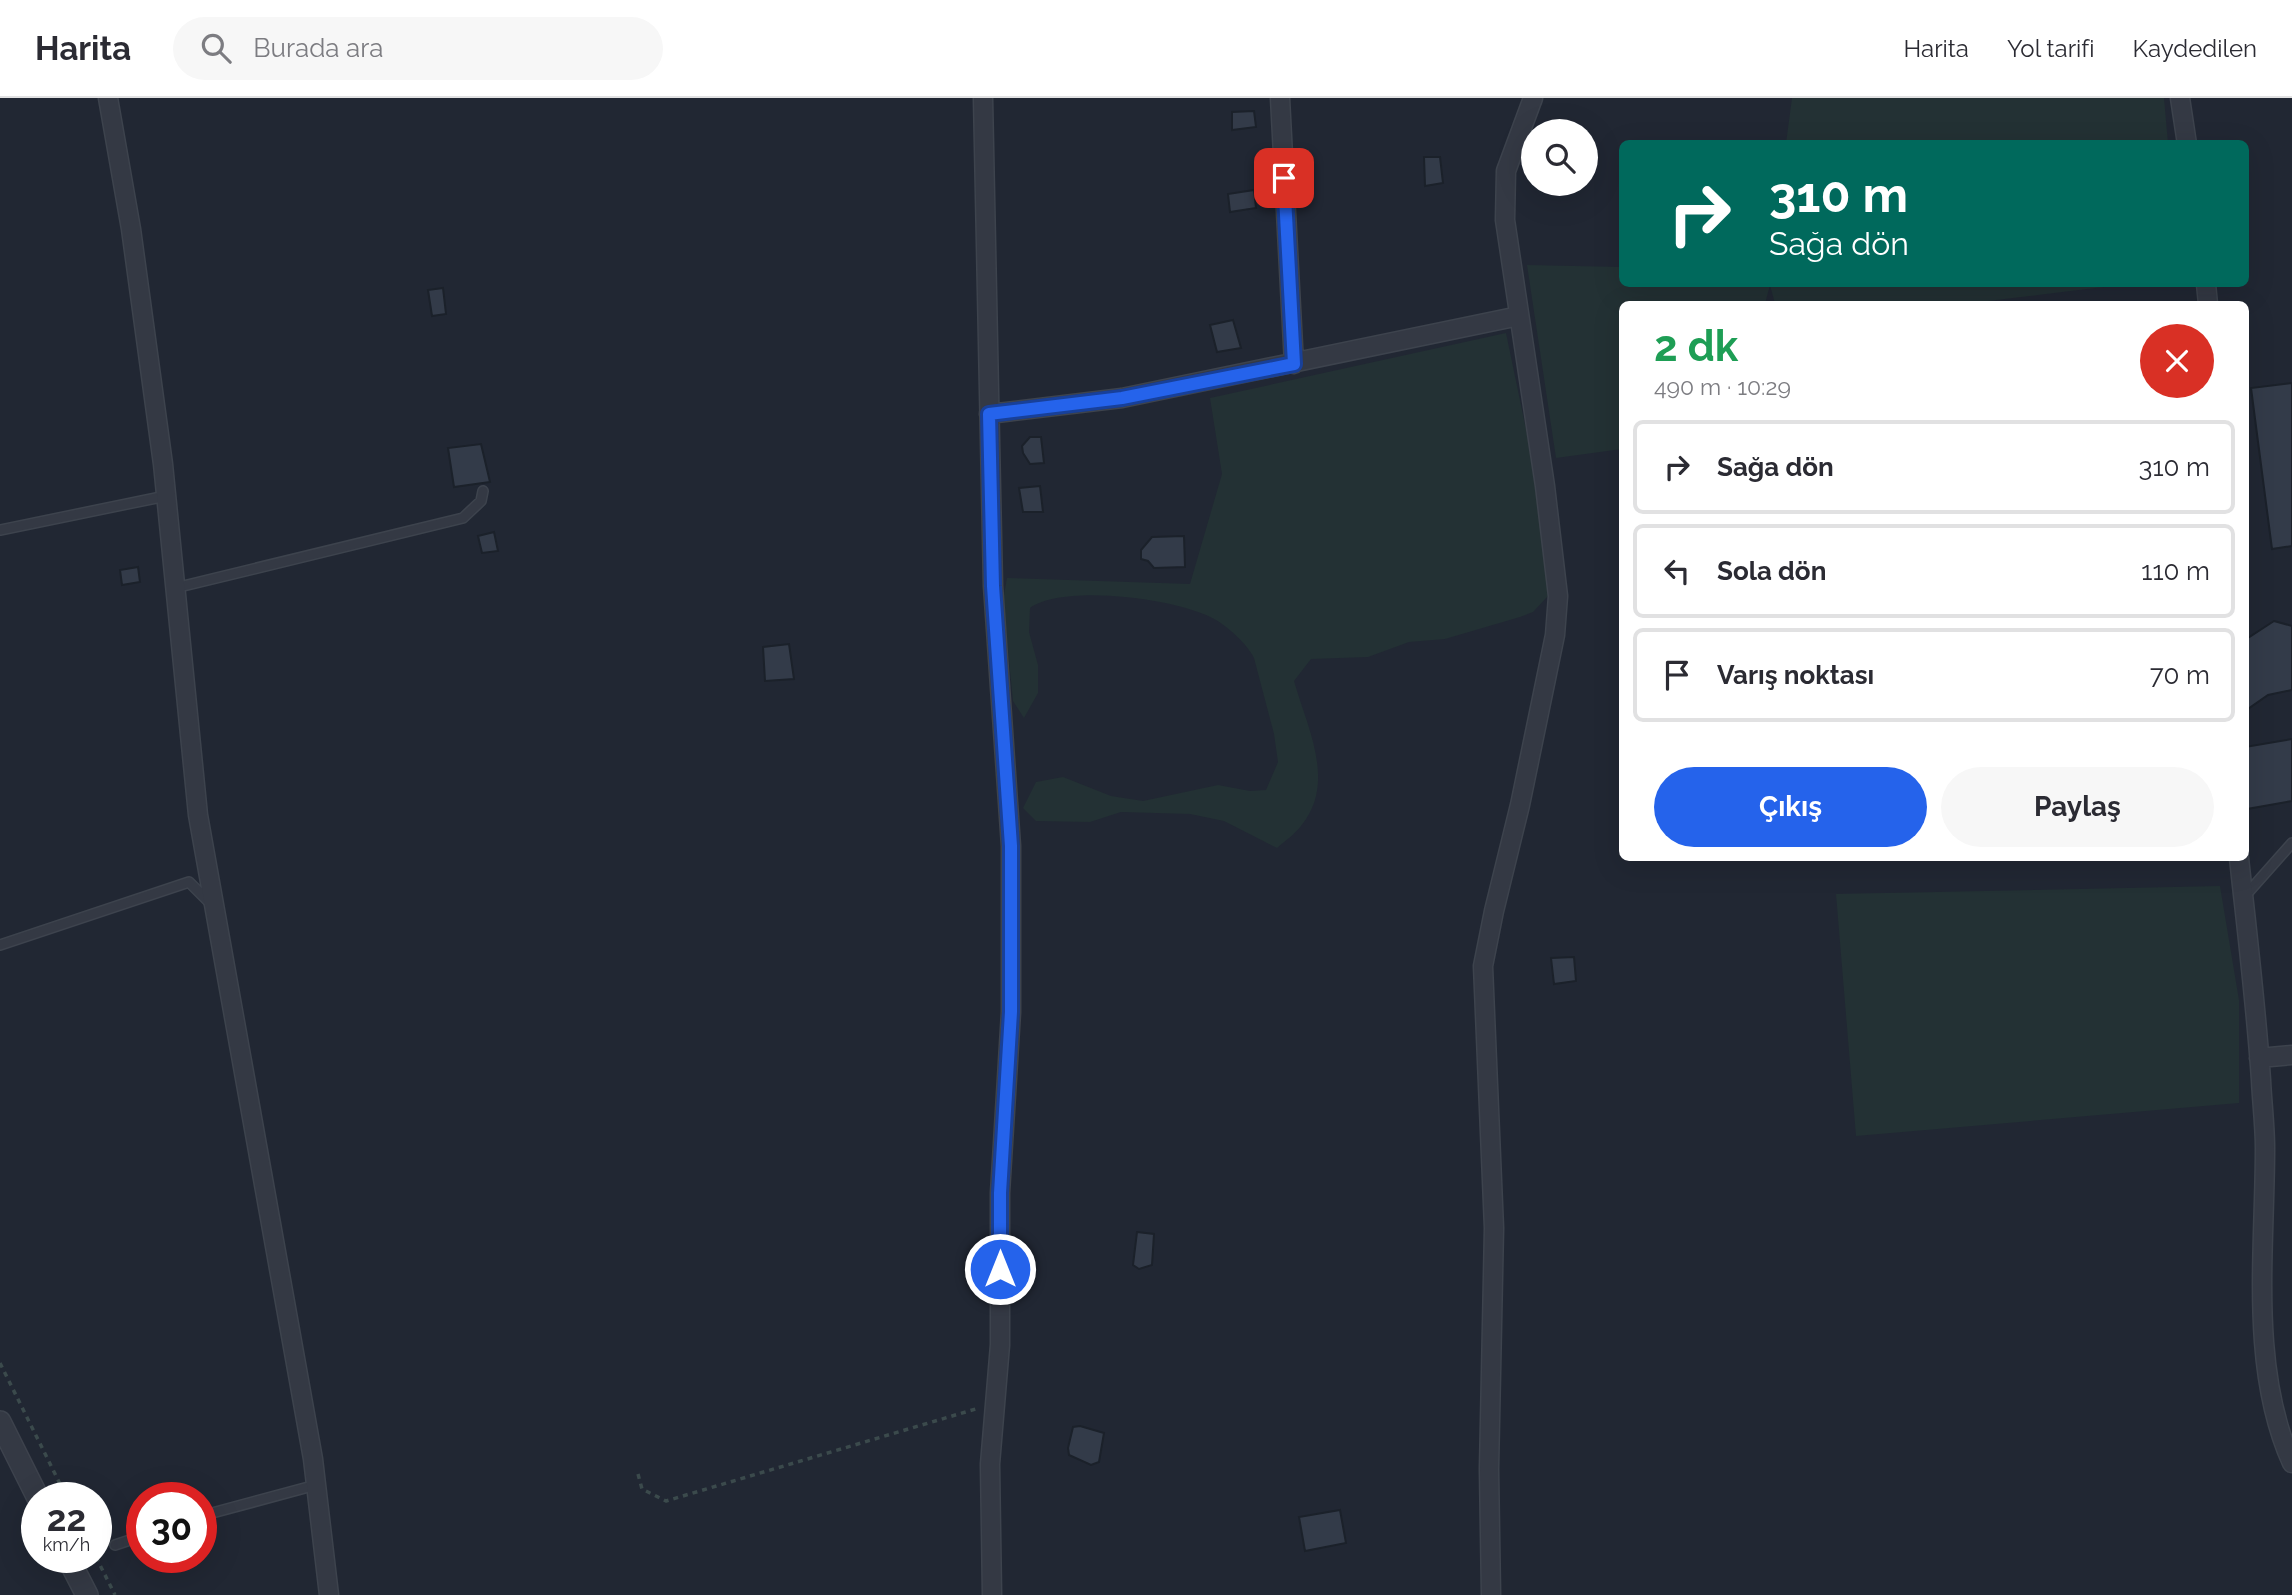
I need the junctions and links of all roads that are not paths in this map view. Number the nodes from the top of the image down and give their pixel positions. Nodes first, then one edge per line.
1 (108, 98) edge
2 (983, 98) edge
3 (1280, 98) edge
4 (1533, 98) edge
5 (2180, 98) edge
6 (2186, 140) edge
7 (1519, 316) junction
8 (1294, 364) junction
9 (989, 414) junction
10 (483, 491) dead end
11 (166, 496) junction
12 (0, 530) edge
13 (175, 588) junction
14 (2292, 843) edge
15 (2239, 861) edge
16 (2244, 897) junction
17 (216, 910) junction
18 (0, 945) edge
19 (2292, 1055) edge
20 (2259, 1058) junction
21 (0, 1422) edge
22 (2292, 1463) edge
23 (30, 1482) edge
24 (316, 1485) junction
25 (217, 1512) edge
26 (126, 1541) edge
27 (115, 1545) dead end
28 (76, 1573) edge
29 (87, 1595) edge
30 (329, 1595) edge
31 (992, 1595) edge
32 (1491, 1595) edge

1 - 11 street
2 - 9 street
3 - 8 street
4 - 7 street
5 - 6 street
7 - 8 street
7 - 32 street
8 - 9 street
9 - 31 street
10 - 13 lane
11 - 12 lane
11 - 13 street
13 - 17 street
14 - 16 lane
15 - 16 street
16 - 20 street
17 - 18 lane
17 - 24 street
19 - 20 street
20 - 22 street
21 - 23 street
24 - 25 lane
24 - 30 street
26 - 27 lane
28 - 29 street

